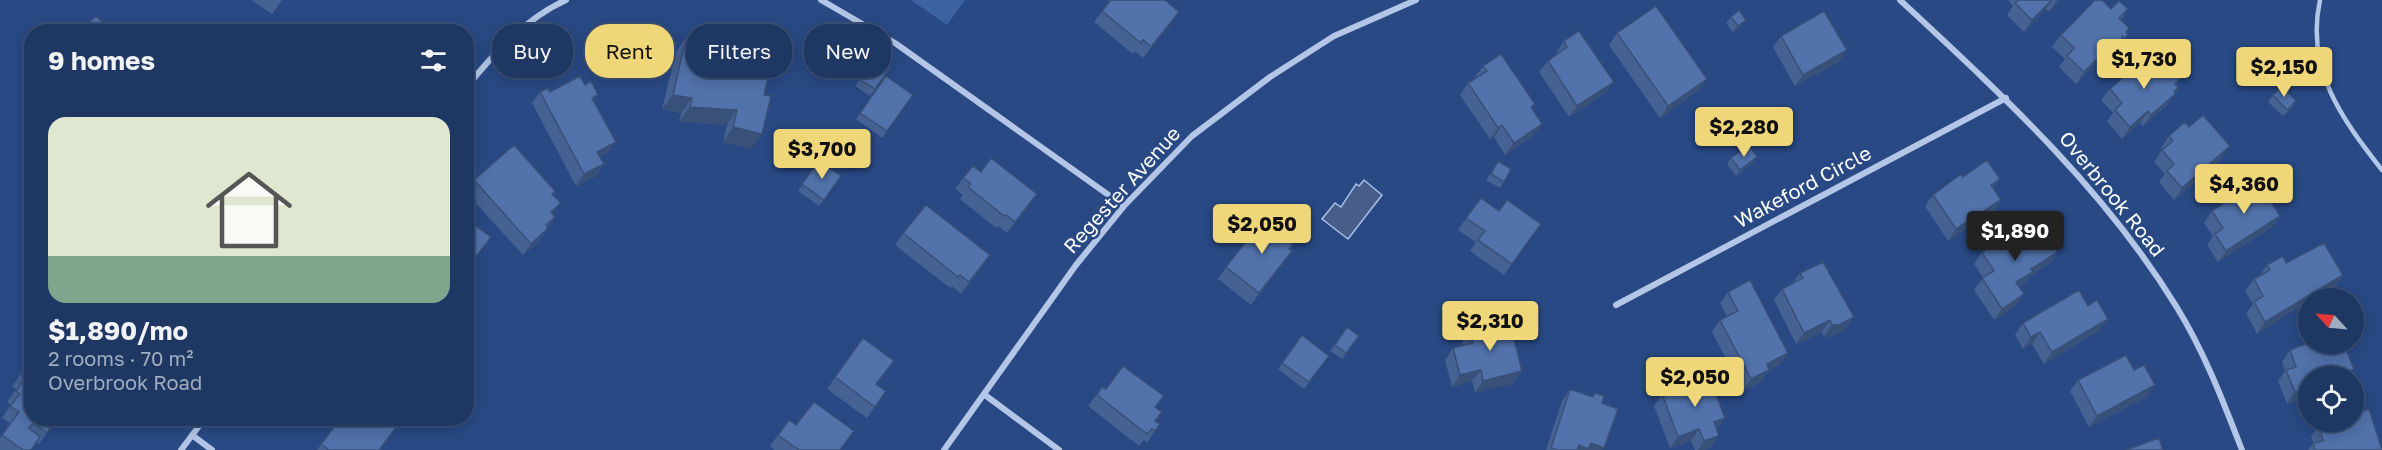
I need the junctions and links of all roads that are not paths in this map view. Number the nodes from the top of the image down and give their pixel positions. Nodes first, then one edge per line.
1 (566, 0) edge
2 (821, 0) edge
3 (1416, 0) edge
4 (1900, 0) edge
5 (2320, 0) edge
6 (474, 78) edge
7 (2006, 98) junction
8 (2382, 170) edge
9 (1124, 206) junction
10 (1616, 305) dead end
11 (985, 395) junction
12 (199, 426) edge
13 (192, 435) junction
14 (181, 450) edge
15 (212, 450) edge
16 (944, 450) edge
17 (1059, 450) edge
18 (2242, 450) edge

1 - 6 street
2 - 9 street
3 - 9 street, Regester Avenue
4 - 7 street, Overbrook Road
5 - 8 lane
7 - 10 street, Wakeford Circle
7 - 18 street, Overbrook Road
9 - 11 street, Regester Avenue
11 - 16 street, Regester Avenue
11 - 17 street
12 - 13 street
13 - 14 street
13 - 15 street

